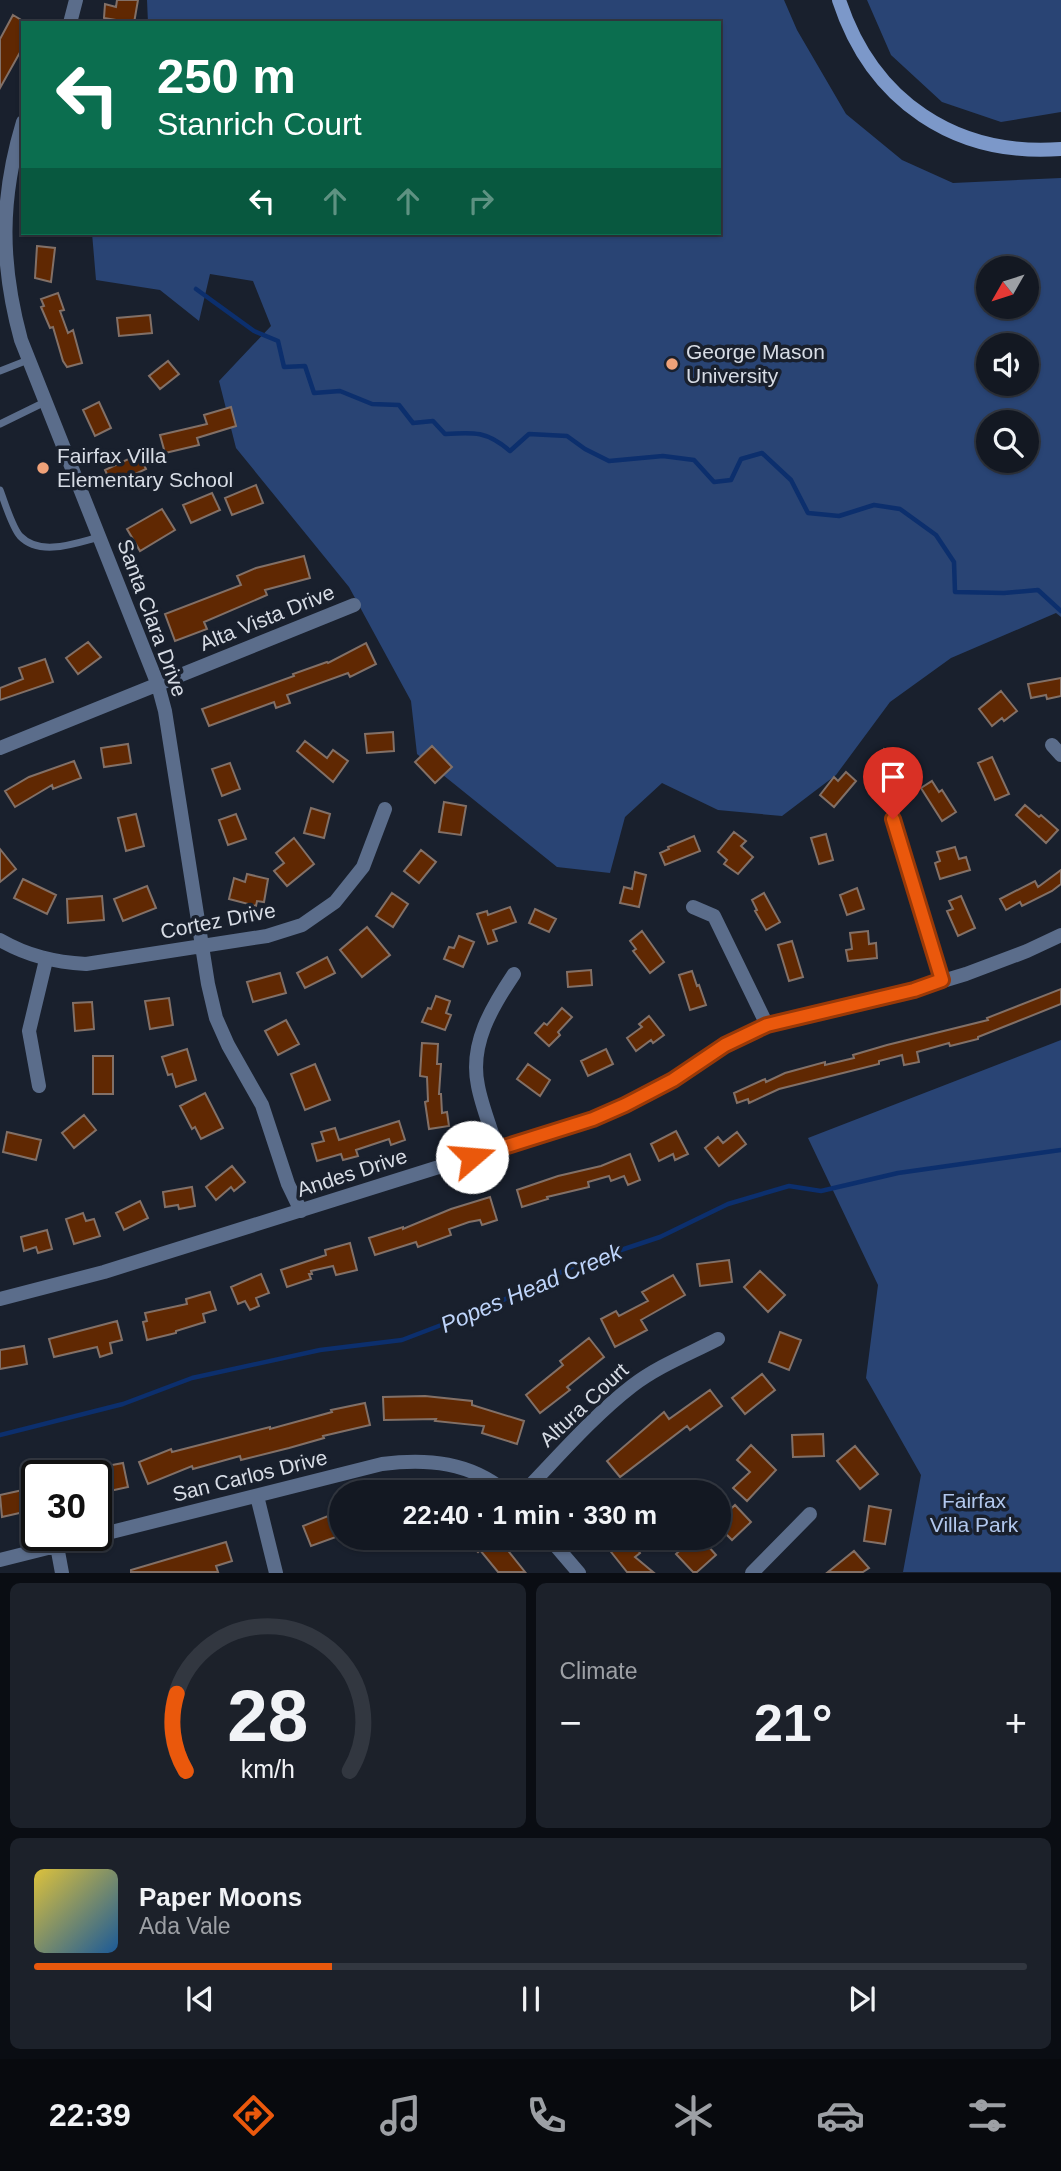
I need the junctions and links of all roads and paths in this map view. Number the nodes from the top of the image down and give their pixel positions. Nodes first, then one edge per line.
1 (76, 0) edge
2 (839, 0) edge
3 (71, 21) edge
4 (21, 128) edge
5 (1061, 149) edge
6 (1, 267) edge
7 (29, 360) junction
8 (0, 371) edge
9 (46, 402) junction
10 (0, 424) edge
11 (0, 490) edge
12 (99, 537) junction
13 (354, 605) dead end
14 (158, 685) junction
15 (0, 748) edge
16 (385, 809) dead end
17 (893, 819) dead end
18 (693, 907) dead end
19 (1061, 934) edge
20 (0, 940) edge
21 (202, 947) junction
22 (46, 960) junction
23 (514, 974) dead end
24 (942, 980) junction
25 (767, 1025) junction
26 (39, 1086) dead end
27 (497, 1149) junction
28 (300, 1211) junction
29 (0, 1299) edge
30 (718, 1339) dead end
31 (489, 1480) edge
32 (536, 1480) edge
33 (257, 1496) junction
34 (810, 1514) dead end
35 (112, 1532) edge
36 (559, 1550) edge
37 (37, 1551) edge
38 (58, 1551) edge
39 (0, 1560) edge
40 (62, 1573) edge
41 (276, 1573) edge
42 (579, 1573) edge
43 (752, 1573) edge

1 - 3 street
2 - 5 street
4 - 6 street, Santa Clara Drive
6 - 7 street, Santa Clara Drive
7 - 8 lane
7 - 9 street, Santa Clara Drive
9 - 10 lane
9 - 12 street, Santa Clara Drive
11 - 12 lane
12 - 14 street, Santa Clara Drive
13 - 14 street, Alta Vista Drive
14 - 15 street, Alta Vista Drive
14 - 21 street, Santa Clara Drive
16 - 21 street, Cortez Drive
17 - 24 street
18 - 25 street
19 - 24 street, Andes Drive
20 - 22 street, Cortez Drive
21 - 22 street, Cortez Drive
21 - 28 street, Santa Clara Drive
22 - 26 street
23 - 27 street
24 - 25 street, Andes Drive
25 - 27 street, Andes Drive
27 - 28 street, Andes Drive
28 - 29 street, Andes Drive
30 - 32 street, Altura Court
31 - 33 street, San Carlos Drive
33 - 35 street, San Carlos Drive
33 - 41 street
34 - 43 street
36 - 42 street
37 - 39 street, San Carlos Drive
38 - 40 street

